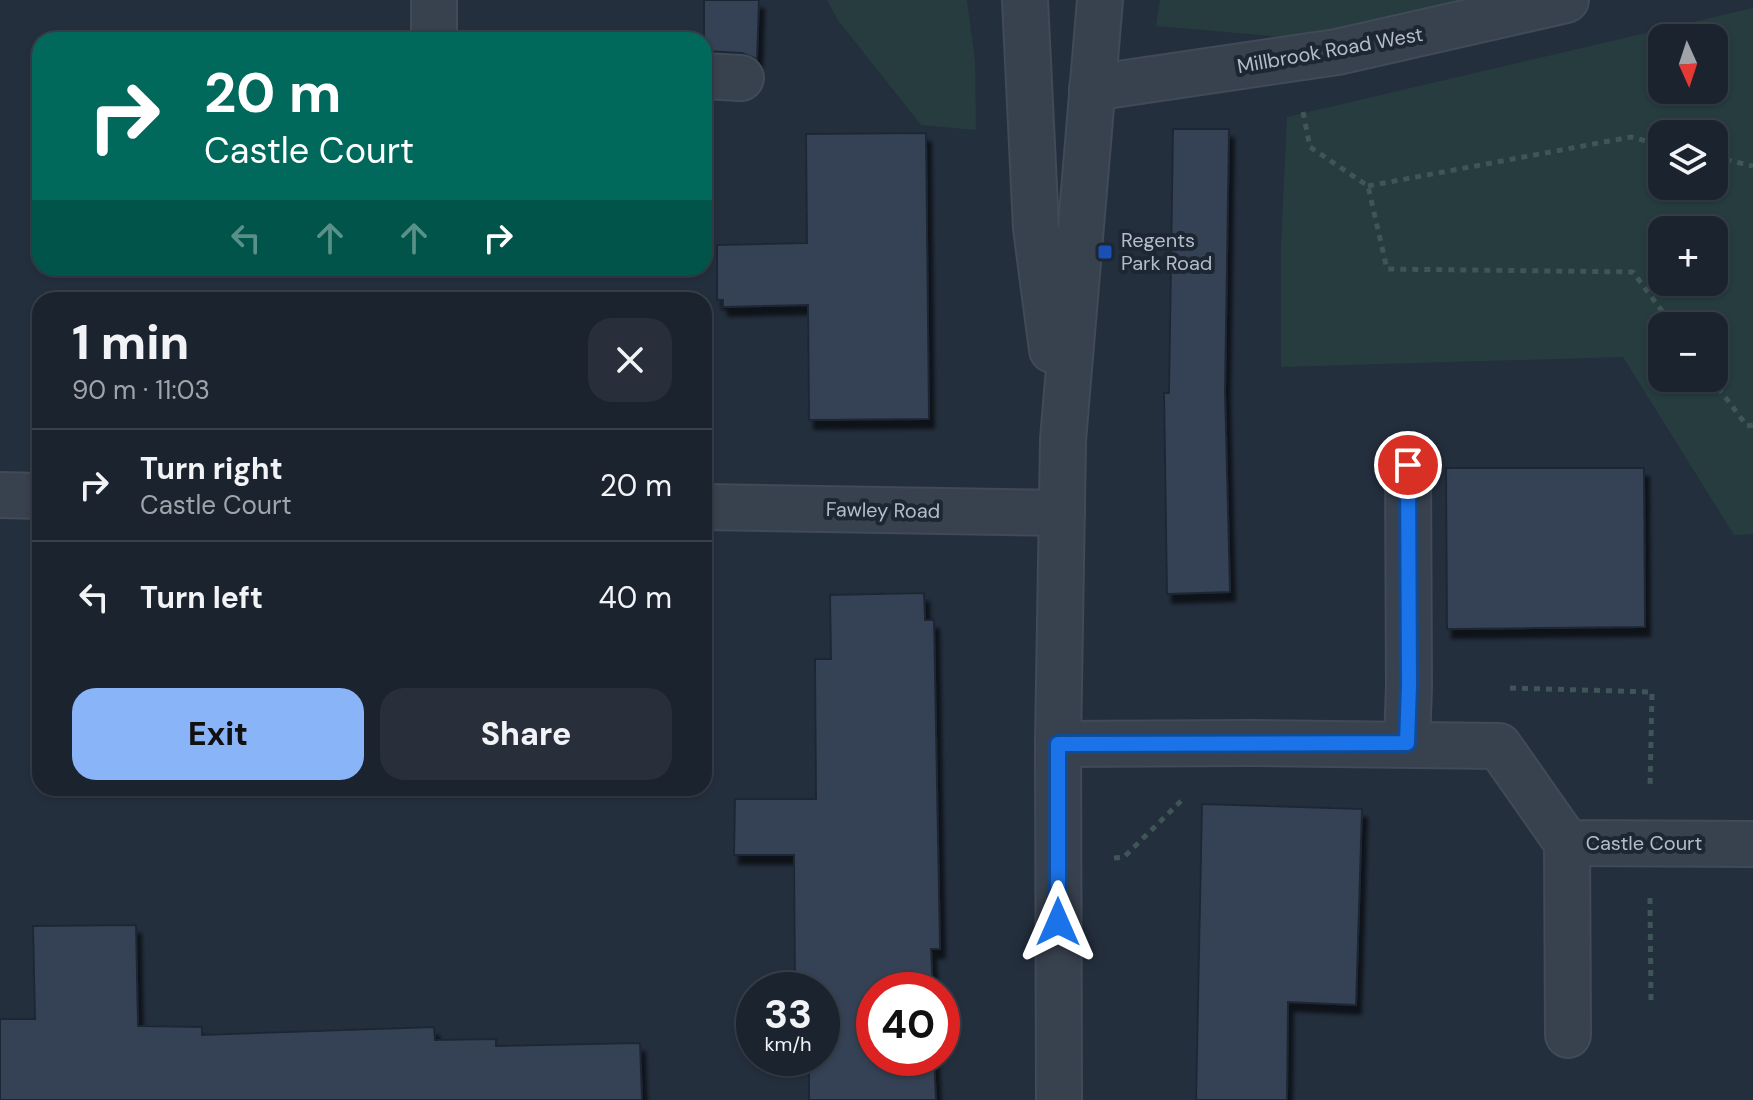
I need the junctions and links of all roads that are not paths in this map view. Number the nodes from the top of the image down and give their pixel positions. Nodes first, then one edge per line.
1 (434, 0) edge
2 (1025, 0) edge
3 (1100, 0) edge
4 (1566, 0) edge
5 (434, 32) edge
6 (1092, 88) junction
7 (1063, 440) junction
8 (1408, 465) dead end
9 (0, 495) edge
10 (32, 496) edge
11 (712, 507) edge
12 (1062, 513) junction
13 (1407, 743) junction
14 (1058, 744) junction
15 (1567, 843) junction
16 (1753, 844) edge
17 (1568, 1035) dead end
18 (1059, 1100) edge

1 - 5 street
2 - 7 street
3 - 6 street
4 - 6 street, Millbrook Road West
6 - 7 street
7 - 12 street
8 - 13 street
9 - 10 street
11 - 12 street, Fawley Road
12 - 14 street
13 - 14 street, Castle Court
13 - 15 street, Castle Court
14 - 18 street
15 - 16 street, Castle Court
15 - 17 street

